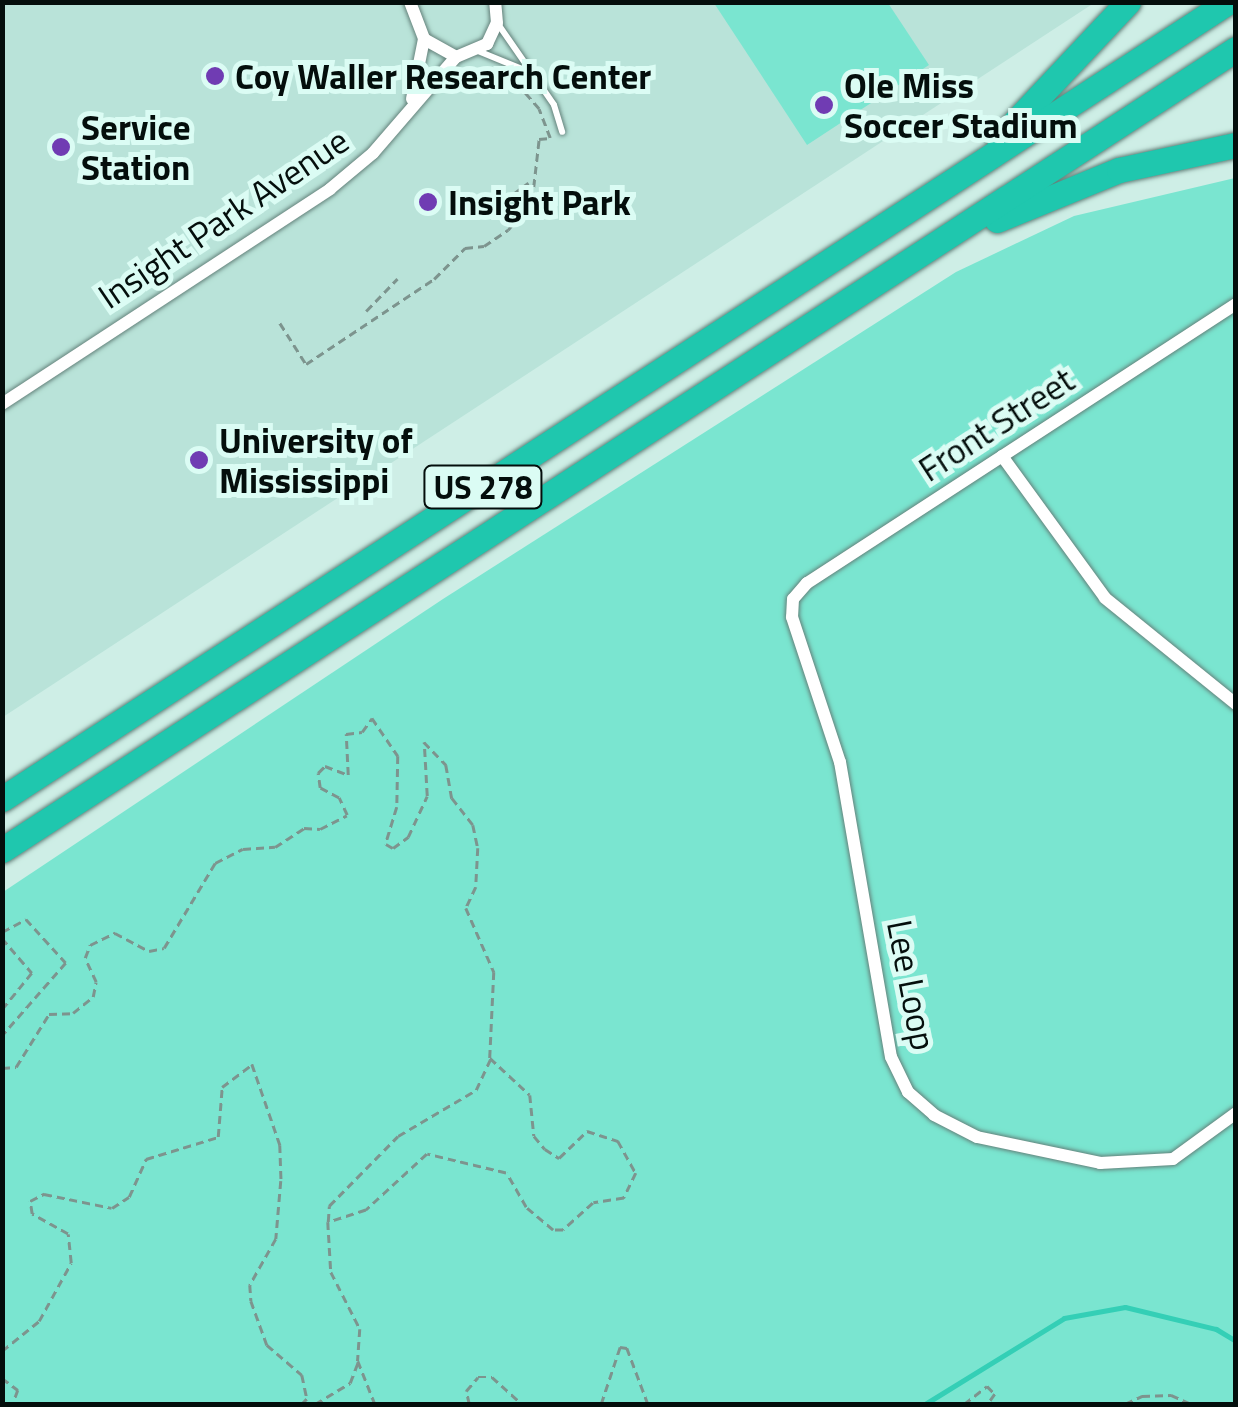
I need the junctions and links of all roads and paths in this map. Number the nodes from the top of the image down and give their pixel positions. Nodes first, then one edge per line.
1 (495, 2) edge
2 (1128, 2) edge
3 (1228, 2) edge
4 (416, 7) edge
5 (497, 23) junction
6 (424, 39) junction
7 (1236, 49) edge
8 (478, 51) junction
9 (456, 57) junction
10 (535, 75) junction
11 (518, 84) dead end
12 (412, 101) junction
13 (562, 132) dead end
14 (1236, 145) edge
15 (964, 174) junction
16 (528, 182) dead end
17 (493, 209) dead end
18 (907, 264) junction
19 (398, 279) dead end
20 (1236, 304) edge
21 (366, 311) dead end
22 (280, 324) dead end
23 (2, 404) edge
24 (1002, 456) junction
25 (793, 599) joint
26 (1236, 704) edge
27 (2, 799) edge
28 (2, 850) edge
29 (2, 935) edge
30 (2, 1010) edge
31 (2, 1036) edge
32 (490, 1058) junction
33 (2, 1068) edge
34 (1236, 1113) edge
35 (328, 1222) junction
36 (2, 1350) edge
37 (358, 1361) junction
38 (2, 1378) edge
39 (13, 1404) edge
40 (302, 1404) edge
41 (315, 1404) edge
42 (375, 1404) edge
43 (469, 1404) edge
44 (522, 1404) edge
45 (600, 1404) edge
46 (648, 1404) edge
47 (964, 1404) edge
48 (988, 1404) edge
49 (1073, 1404) edge
50 (1104, 1404) edge
51 (1125, 1404) edge
52 (1191, 1404) edge

1 - 5 street
2 - 15 highway
3 - 15 highway, US 278
4 - 6 street
5 - 8 street
5 - 10 lane
6 - 9 street
6 - 12 street
7 - 18 highway, US 278
8 - 9 street
8 - 10 lane
9 - 12 street, Insight Park Avenue
10 - 13 lane
11 - 22 path
12 - 23 street, Insight Park Avenue
14 - 18 highway
15 - 27 highway, US 278
16 - 17 path
18 - 28 highway, US 278
19 - 21 path
20 - 24 street, Front Street
24 - 25 street, Front Street
24 - 26 street
25 - 34 street, Lee Loop
29 - 30 path
29 - 31 path
32 - 33 path
32 - 35 path
32 - 35 path
35 - 37 path
36 - 40 path
37 - 41 path
37 - 42 path
38 - 39 path
43 - 44 path
45 - 46 path
47 - 48 path
49 - 50 path
51 - 52 path

